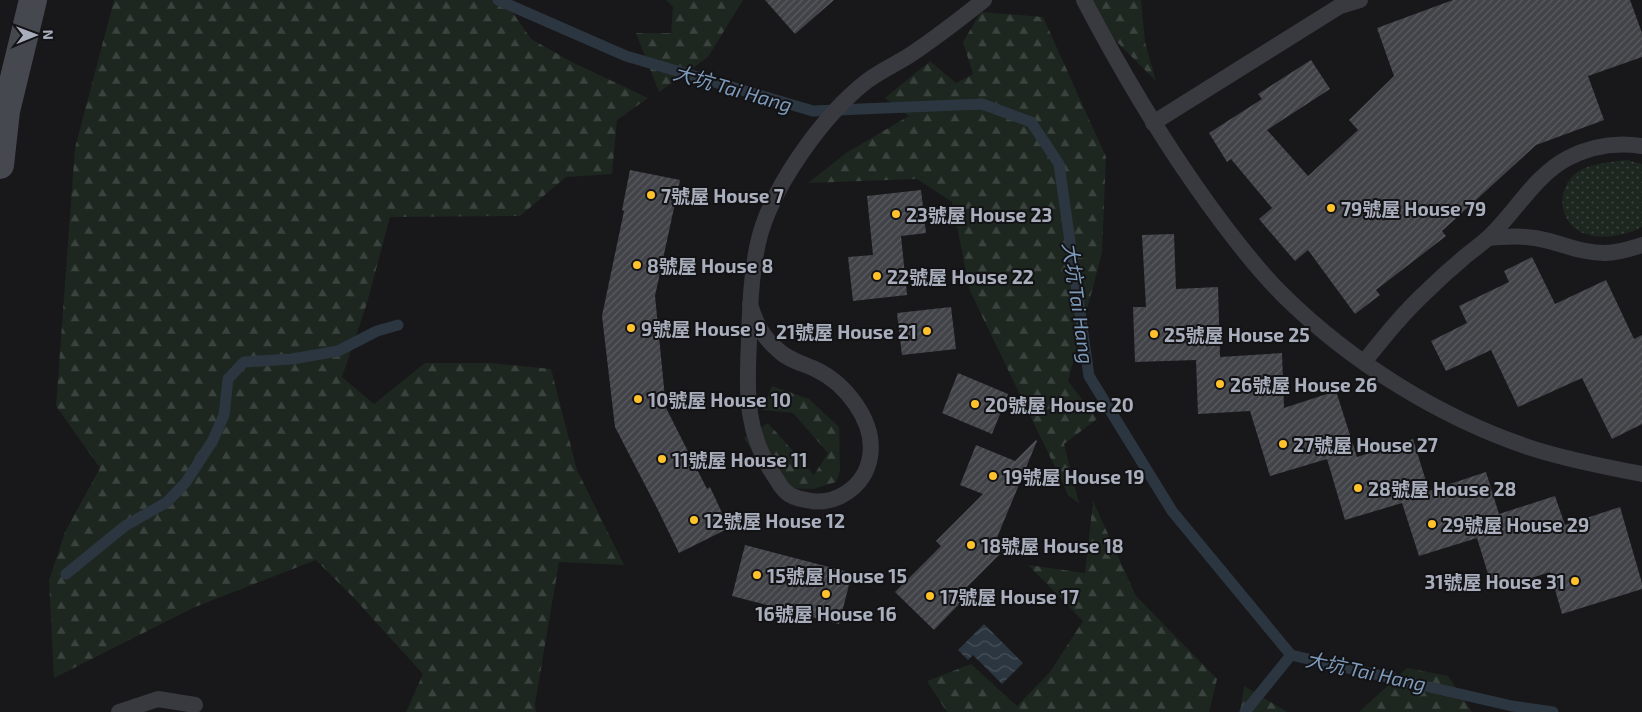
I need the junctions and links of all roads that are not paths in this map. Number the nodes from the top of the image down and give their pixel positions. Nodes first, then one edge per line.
1 (33, 0) edge
2 (984, 0) edge
3 (1084, 0) edge
4 (1360, 0) edge
5 (1342, 3) edge
6 (1153, 123) junction
7 (1642, 146) edge
8 (0, 165) edge
9 (1488, 238) junction
10 (1642, 245) edge
11 (750, 304) junction
12 (1364, 362) junction
13 (1642, 474) edge
14 (195, 705) dead end
15 (119, 712) edge

1 - 8 main road
2 - 11 lane
3 - 6 lane
4 - 5 lane
5 - 6 lane
6 - 12 lane
7 - 9 lane
9 - 10 lane
9 - 12 lane
11 - 11 lane
12 - 13 lane
14 - 15 lane

